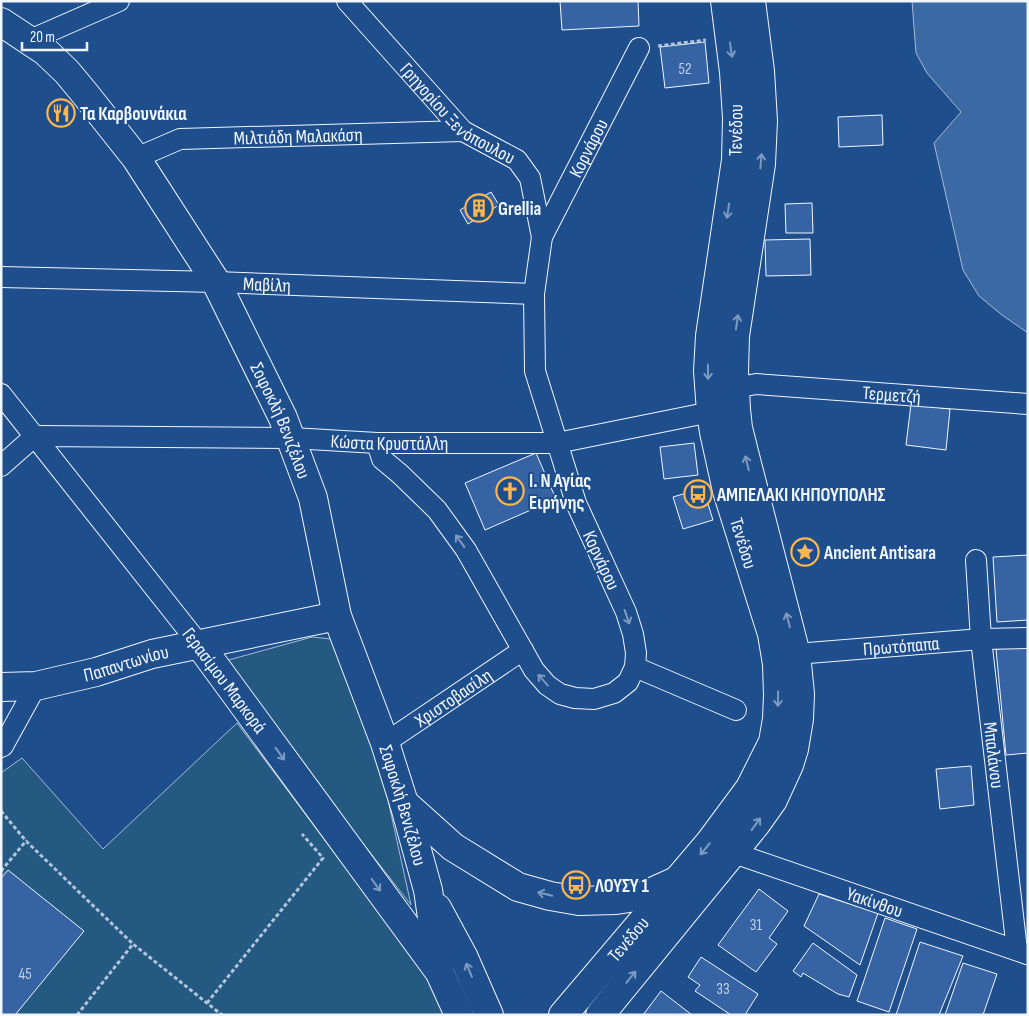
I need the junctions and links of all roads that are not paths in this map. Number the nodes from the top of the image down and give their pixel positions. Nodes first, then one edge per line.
1 (119, 1) edge
2 (347, 1) edge
3 (725, 1) edge
4 (751, 1) edge
5 (1, 22) edge
6 (30, 40) junction
7 (639, 48) road end
8 (463, 131) junction
9 (136, 158) junction
10 (542, 237) junction
11 (1, 277) edge
12 (216, 282) junction
13 (534, 294) junction
14 (745, 386) junction
15 (1, 394) edge
16 (1028, 404) edge
17 (711, 412) junction
18 (35, 436) junction
19 (292, 438) junction
20 (378, 443) junction
21 (557, 443) junction
22 (1, 466) edge
23 (976, 560) dead end
24 (336, 616) junction
25 (1028, 638) edge
26 (981, 639) junction
27 (199, 644) junction
28 (523, 650) junction
29 (787, 659) junction
30 (635, 667) junction
31 (36, 686) junction
32 (1, 687) edge
33 (736, 710) dead end
34 (384, 743) junction
35 (1, 748) edge
36 (404, 803) junction
37 (734, 853) junction
38 (678, 881) junction
39 (428, 890) junction
40 (1022, 952) edge
41 (440, 973) junction
42 (459, 1015) edge
43 (489, 1015) edge
44 (563, 1015) edge
45 (600, 1015) edge

1 - 6 street
2 - 8 street, Γρηγορίου Ξενόπουλου
3 -> 17 street, Τενέδου
14 -> 4 street, Τενέδου
5 - 6 street, Σοφοκλή Βενιζέλου
6 - 9 street, Σοφοκλή Βενιζέλου
7 - 10 street, Κορνάρου
8 - 9 street, Μιλτιάδη Μαλακάση
8 - 10 street, Γρηγορίου Ξενόπουλου
9 - 12 street, Σοφοκλή Βενιζέλου
10 - 13 street, Κορνάρου
11 - 12 street, Μαβίλη
12 - 13 street, Μαβίλη
12 - 19 street, Σοφοκλή Βενιζέλου
13 - 21 street, Κορνάρου
14 - 16 street, Τερμετζή
14 - 17 street
29 -> 14 street, Τενέδου
15 - 18 street, Γερασίμου Μαρκορά
17 - 21 street, Κώστα Κρυστάλλη
17 - 29 street, Τενέδου
18 - 19 street, Κώστα Κρυστάλλη
18 - 22 street
18 - 27 street, Γερασίμου Μαρκορά
19 - 20 street, Κώστα Κρυστάλλη
19 - 24 street, Σοφοκλή Βενιζέλου
20 - 21 street, Κώστα Κρυστάλλη
28 -> 20 street
21 -> 30 street, Κορνάρου
23 - 26 street, Μπαλάνου
24 - 27 street, Παπαντωνίου
24 - 34 street, Σοφοκλή Βενιζέλου
25 - 26 street, Πρωτόπαπα
26 - 29 street, Πρωτόπαπα
26 - 40 street, Μπαλάνου
27 - 31 street, Παπαντωνίου
27 -> 41 street, Γερασίμου Μαρκορά
30 -> 28 street
28 - 34 street, Χριστοβασίλη
37 -> 29 street, Τενέδου
29 -> 38 street, Τενέδου
30 - 33 street
31 - 32 street, Παπαντωνίου
31 - 35 street
34 - 36 street, Σοφοκλή Βενιζέλου
38 -> 36 street
36 - 39 street, Σοφοκλή Βενιζέλου
37 - 40 street, Υακίνθου
45 -> 37 street, Τενέδου
38 - 44 street, Τενέδου
39 - 41 street, Σοφοκλή Βενιζέλου
43 -> 39 street, Σοφοκλή Βενιζέλου
41 - 42 street, Σοφοκλή Βενιζέλου

